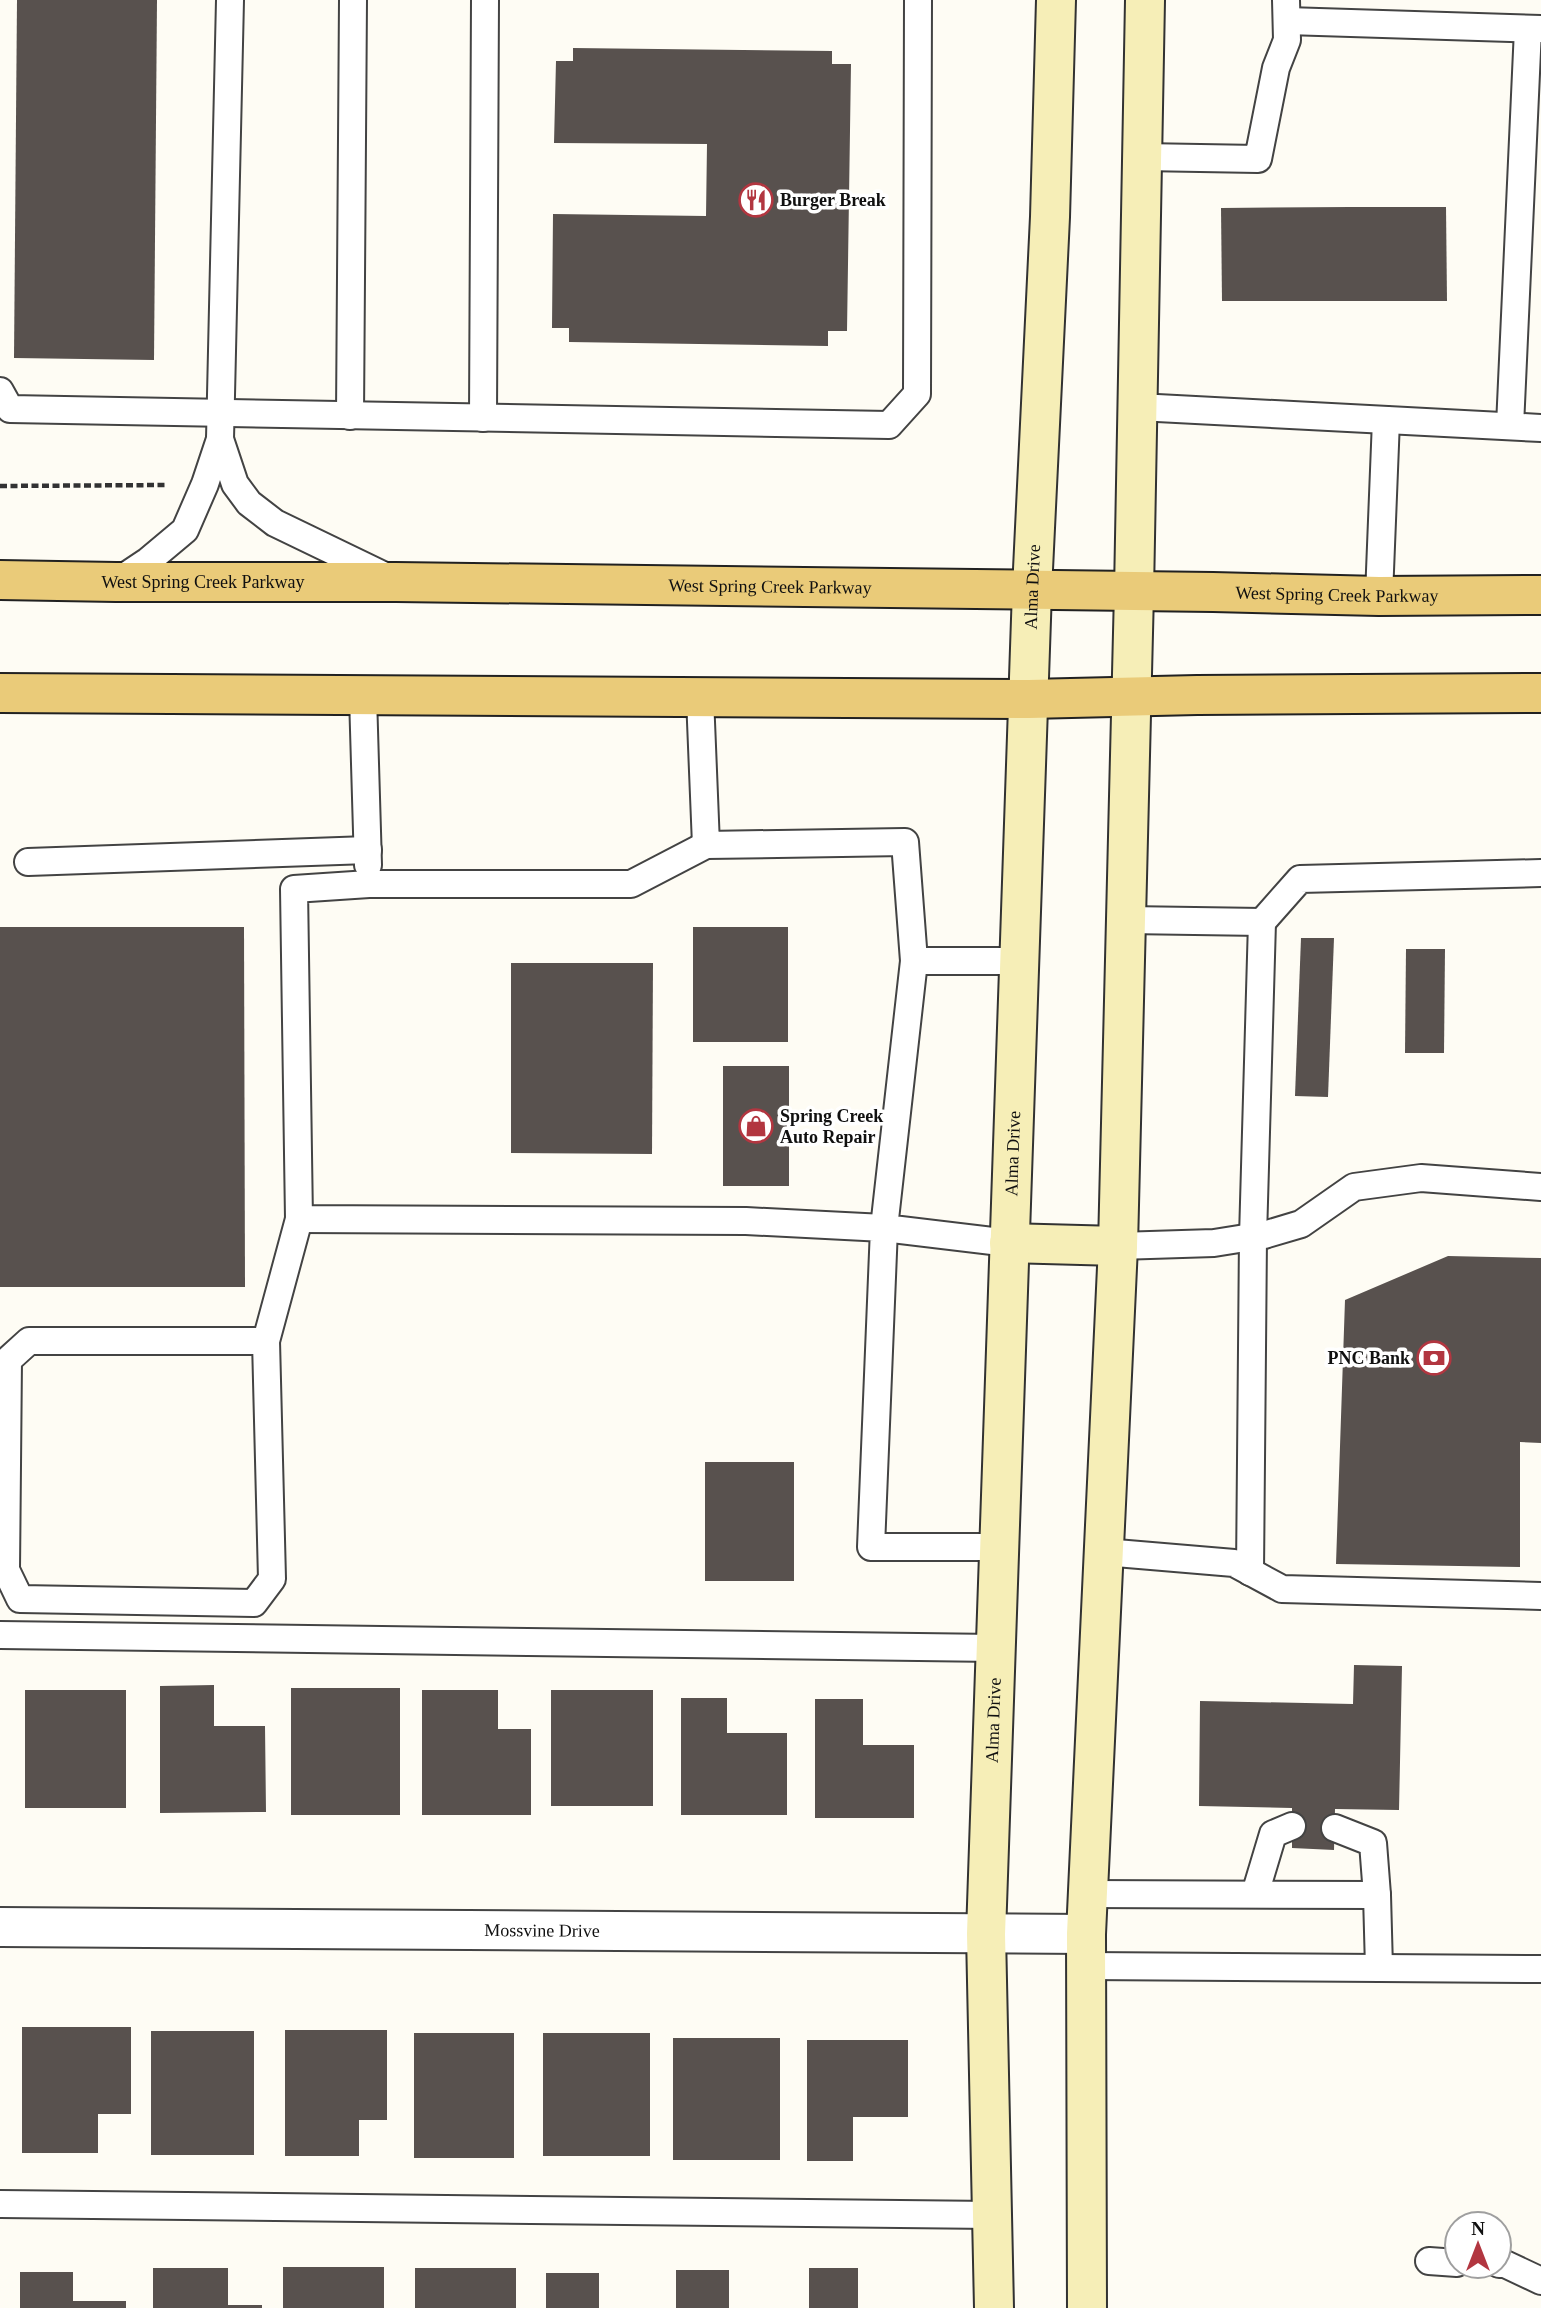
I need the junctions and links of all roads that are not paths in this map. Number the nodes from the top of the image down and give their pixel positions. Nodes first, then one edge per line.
1 (230, 0) edge
2 (353, 0) edge
3 (485, 0) edge
4 (918, 0) edge
5 (1056, 0) edge
6 (1145, 0) edge
7 (1286, 11) edge
8 (1535, 29) edge
9 (1142, 157) junction
10 (0, 391) edge
11 (1138, 407) junction
12 (351, 415) junction
13 (484, 418) junction
14 (1386, 420) junction
15 (220, 426) junction
16 (1510, 426) junction
17 (1541, 428) edge
18 (0, 580) edge
19 (116, 582) junction
20 (396, 582) junction
21 (1032, 590) junction
22 (1135, 592) junction
23 (1541, 595) edge
24 (1379, 596) junction
25 (1541, 693) edge
26 (0, 694) edge
27 (363, 696) junction
28 (1132, 696) junction
29 (700, 697) junction
30 (1028, 699) junction
31 (706, 845) junction
32 (368, 850) junction
33 (28, 862) dead end
34 (1541, 873) edge
35 (369, 884) junction
36 (1127, 920) junction
37 (1262, 922) junction
38 (914, 961) junction
39 (1019, 961) junction
40 (1541, 1187) edge
41 (299, 1219) junction
42 (884, 1228) junction
43 (1253, 1237) junction
44 (1009, 1243) junction
45 (1118, 1246) junction
46 (266, 1341) junction
47 (999, 1547) junction
48 (1104, 1552) junction
49 (1250, 1572) junction
50 (1541, 1596) edge
51 (0, 1635) edge
52 (996, 1648) junction
53 (1292, 1826) dead end
54 (1335, 1828) dead end
55 (1088, 1894) junction
56 (1255, 1894) junction
57 (1377, 1895) junction
58 (0, 1927) edge
59 (986, 1934) junction
60 (1086, 1950) junction
61 (1379, 1968) junction
62 (1541, 1969) edge
63 (0, 2204) edge
64 (992, 2215) junction
65 (1429, 2262) dead end
66 (1443, 2262) edge
67 (1513, 2268) edge
68 (1541, 2281) edge
69 (993, 2308) edge
70 (1087, 2308) edge

1 - 15 lane
2 - 12 lane
3 - 13 lane
4 - 13 lane
5 - 21 main road, Alma Drive
6 - 9 main road
7 - 8 lane
7 - 9 lane
8 - 16 lane
9 - 11 main road
10 - 15 lane
11 - 14 lane
11 - 22 main road
12 - 13 lane
12 - 15 lane
14 - 16 lane
14 - 24 lane
15 - 19 lane
15 - 20 lane
16 - 17 lane
18 - 19 main road, West Spring Creek Parkway
19 - 20 main road, West Spring Creek Parkway
20 - 21 main road, West Spring Creek Parkway
21 - 22 main road, West Spring Creek Parkway
21 - 30 main road, Alma Drive
22 - 24 main road, West Spring Creek Parkway
22 - 28 main road
23 - 24 main road, West Spring Creek Parkway
25 - 28 main road
26 - 27 main road
27 - 29 main road
27 - 32 lane
28 - 30 main road
28 - 36 main road
29 - 30 main road
29 - 31 lane
30 - 39 main road, Alma Drive
31 - 35 lane
31 - 38 lane
32 - 33 lane
32 - 35 lane
34 - 37 lane
35 - 41 lane
36 - 37 lane
36 - 45 main road
37 - 43 lane
38 - 39 lane
38 - 42 lane
39 - 44 main road, Alma Drive
40 - 43 lane
41 - 42 lane
41 - 46 lane
42 - 44 lane
42 - 47 lane
43 - 45 lane
43 - 49 lane
44 - 45 main road
44 - 47 main road, Alma Drive
45 - 48 main road
46 - 46 lane
47 - 52 main road, Alma Drive
48 - 49 lane
48 - 55 main road
49 - 50 lane
51 - 52 lane
52 - 59 main road, Alma Drive
53 - 56 lane
54 - 57 lane
55 - 56 lane
55 - 60 main road
56 - 57 lane
57 - 61 lane
58 - 59 street, Mossvine Drive
59 - 60 street, Mossvine Drive
59 - 64 main road, Alma Drive
60 - 61 lane
60 - 70 main road
61 - 62 lane
63 - 64 lane
64 - 69 main road, Alma Drive
65 - 66 lane
67 - 68 lane

